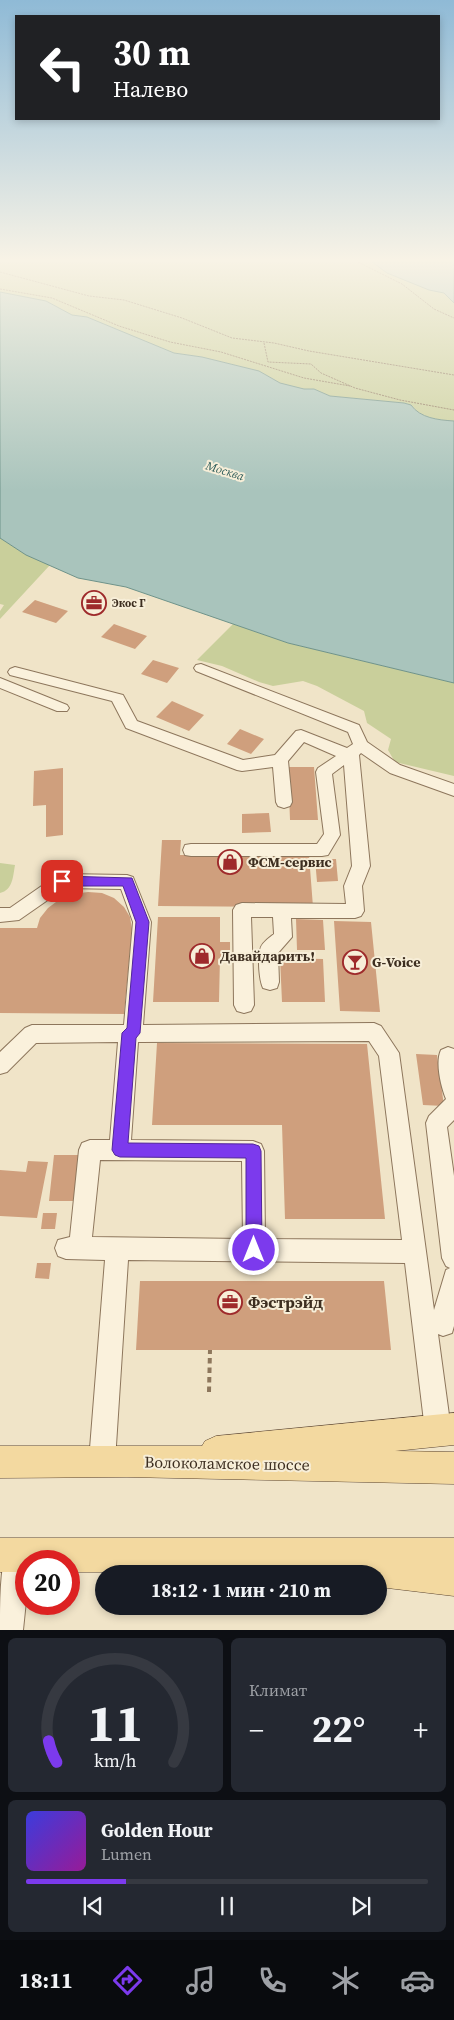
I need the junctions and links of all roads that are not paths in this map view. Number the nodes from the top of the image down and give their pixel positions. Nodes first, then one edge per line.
1 (201, 668) dead end
2 (15, 672) dead end
3 (0, 683) edge
4 (62, 708) dead end
5 (353, 751) junction
6 (280, 760) junction
7 (454, 790) edge
8 (284, 802) dead end
9 (191, 850) dead end
10 (282, 910) junction
11 (0, 915) edge
12 (270, 982) dead end
13 (244, 1005) dead end
14 (131, 1033) junction
15 (448, 1056) dead end
16 (0, 1065) edge
17 (454, 1094) edge
18 (454, 1106) edge
19 (120, 1150) junction
20 (450, 1189) edge
21 (117, 1248) junction
22 (254, 1250) junction
23 (415, 1252) junction
24 (454, 1258) edge
25 (454, 1278) edge
26 (441, 1328) edge
27 (446, 1429) edge
28 (114, 1461) junction
29 (0, 1462) edge
30 (454, 1468) edge
31 (8, 1555) edge
32 (454, 1555) edge
33 (269, 1556) junction
34 (454, 1579) edge
35 (9, 1630) edge

1 - 5 street
2 - 6 street
3 - 4 street
5 - 6 street
5 - 7 street
5 - 9 street
5 - 10 street
6 - 8 street
10 - 12 street
10 - 13 street
11 - 14 street
14 - 16 street
14 - 19 street
14 - 23 street
15 - 17 lane
18 - 20 street
19 - 21 street
19 - 22 lane
20 - 24 street
21 - 22 street
21 - 28 street
22 - 23 street
23 - 26 street
25 - 26 street
26 - 27 street
27 - 28 main road
28 - 29 main road, Волоколамское шоссе
28 - 30 main road, Волоколамское шоссе
31 - 33 main road
31 - 35 street
32 - 33 main road
33 - 34 main road

